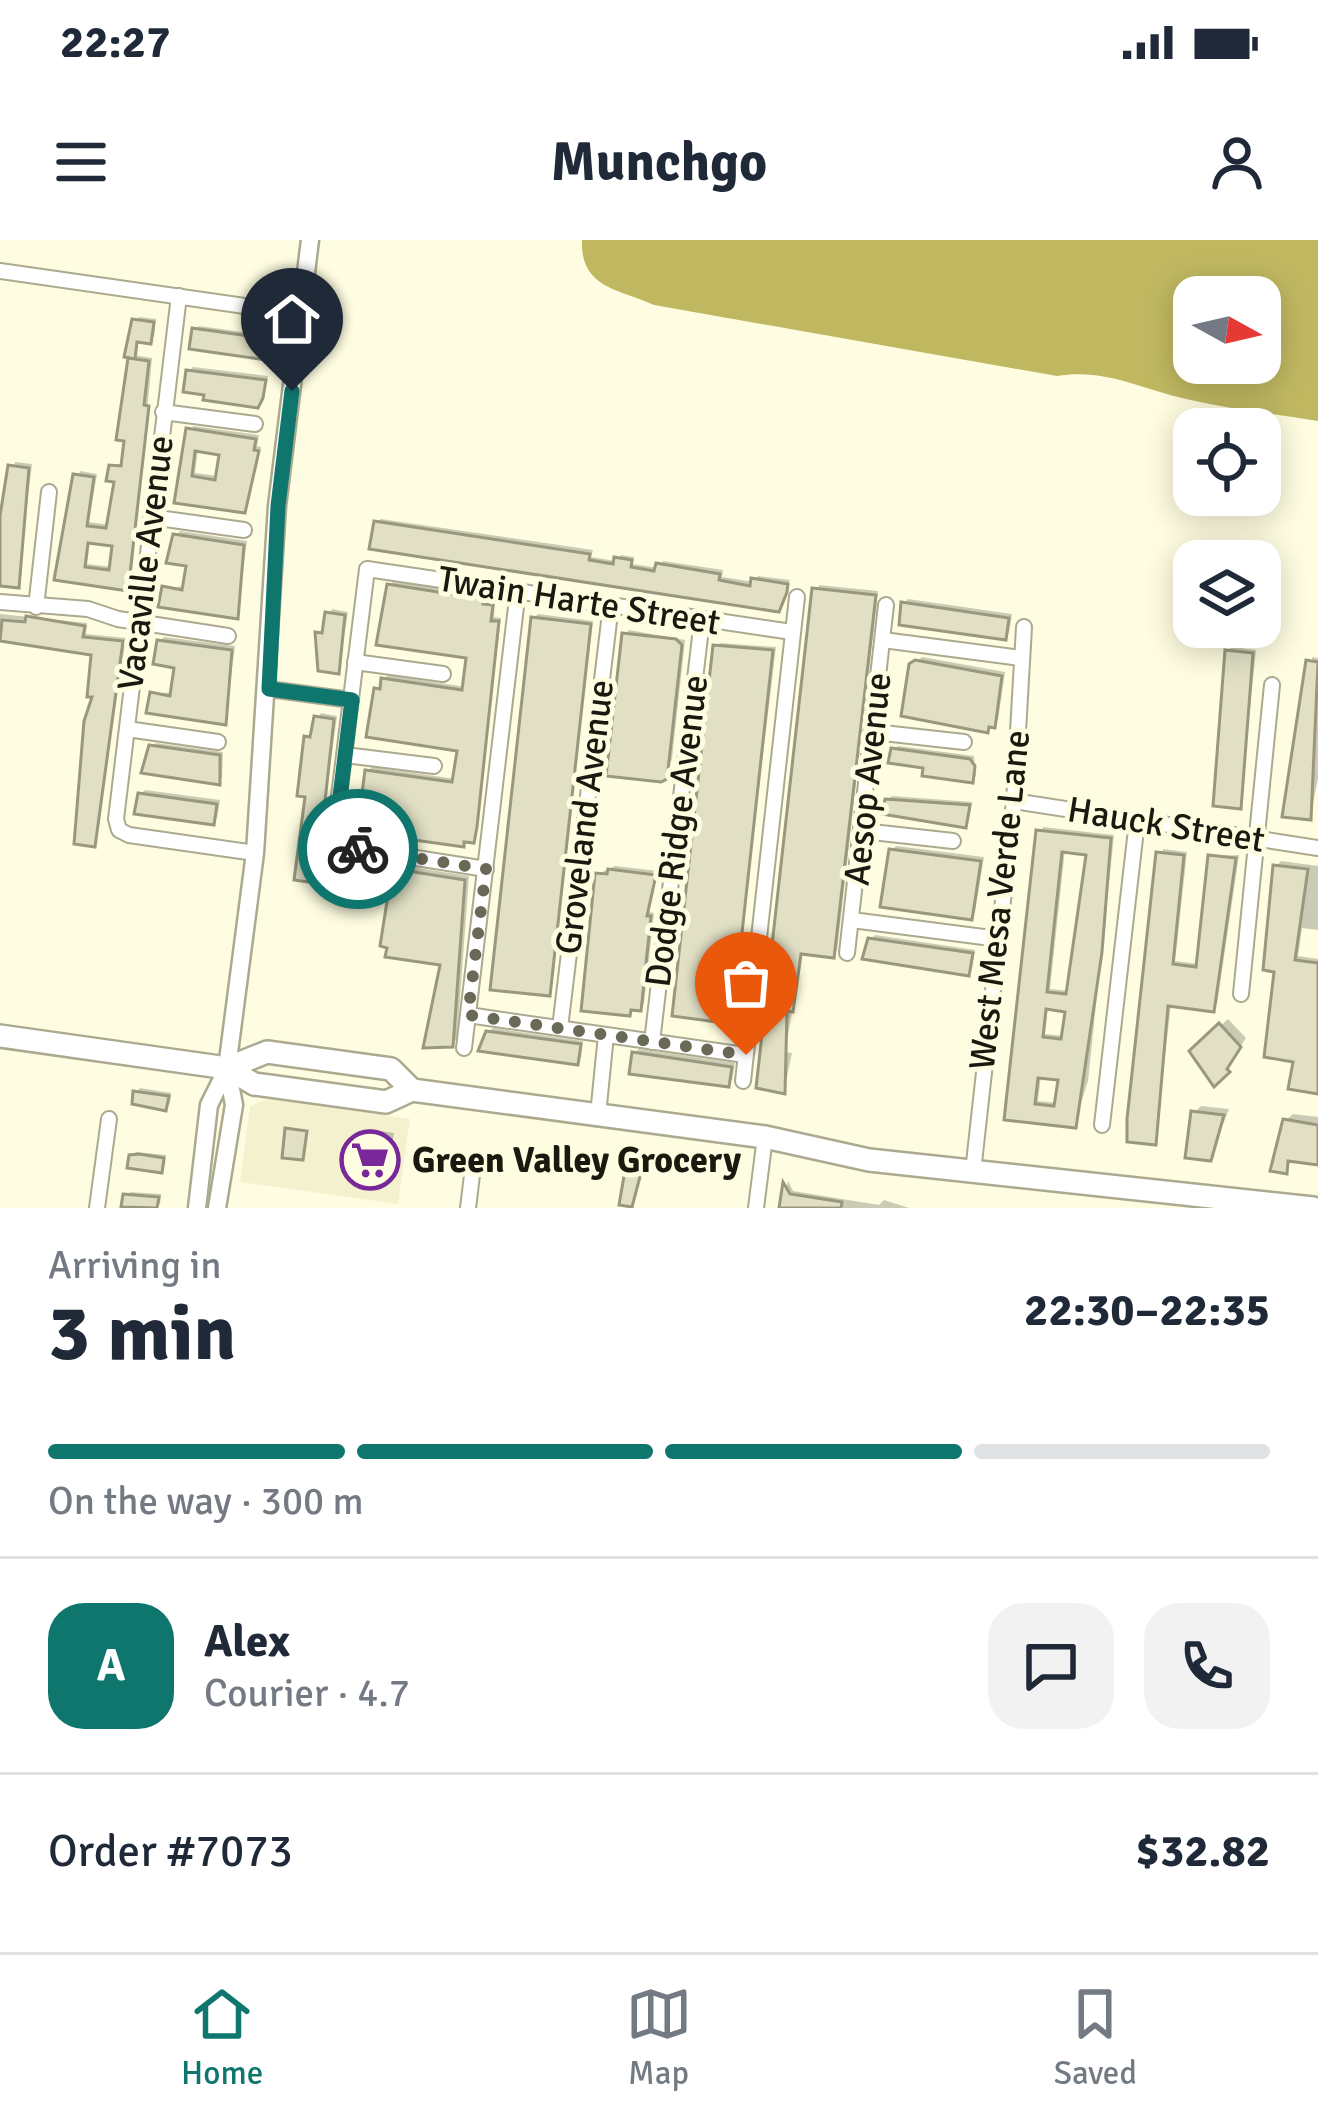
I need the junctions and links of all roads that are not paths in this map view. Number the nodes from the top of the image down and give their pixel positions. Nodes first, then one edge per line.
1 (310, 240) edge
2 (0, 271) edge
3 (179, 296) junction
4 (301, 314) junction
5 (164, 412) junction
6 (255, 424) dead end
7 (49, 493) dead end
8 (151, 517) junction
9 (244, 530) dead end
10 (518, 590) junction
11 (797, 597) dead end
12 (0, 602) edge
13 (611, 605) junction
14 (886, 605) dead end
15 (36, 607) junction
16 (702, 620) junction
17 (140, 622) junction
18 (1024, 628) dead end
19 (792, 632) junction
20 (228, 635) dead end
21 (883, 640) junction
22 (1021, 658) junction
23 (356, 662) junction
24 (443, 674) dead end
25 (1272, 685) dead end
26 (269, 689) junction
27 (352, 700) junction
28 (127, 729) junction
29 (874, 732) junction
30 (218, 742) dead end
31 (964, 742) dead end
32 (345, 755) junction
33 (434, 766) dead end
34 (1014, 801) junction
35 (1136, 821) junction
36 (863, 831) junction
37 (1258, 838) junction
38 (953, 841) dead end
39 (334, 845) junction
40 (1318, 848) edge
41 (255, 853) junction
42 (330, 869) dead end
43 (486, 869) junction
44 (852, 920) junction
45 (999, 939) junction
46 (848, 953) dead end
47 (1241, 994) dead end
48 (468, 1015) junction
49 (560, 1028) junction
50 (606, 1035) junction
51 (0, 1036) edge
52 (652, 1042) junction
53 (464, 1048) dead end
54 (746, 1055) junction
55 (227, 1068) junction
56 (743, 1082) dead end
57 (412, 1090) junction
58 (598, 1114) junction
59 (109, 1119) dead end
60 (1102, 1125) dead end
61 (765, 1137) junction
62 (473, 1167) dead end
63 (973, 1172) junction
64 (97, 1208) edge
65 (197, 1208) edge
66 (217, 1208) edge
67 (468, 1208) edge
68 (756, 1208) edge
69 (1313, 1208) edge

1 - 4 street
2 - 3 street
3 - 4 street
3 - 5 street, Vacaville Avenue
4 - 26 street
5 - 6 street
5 - 8 street, Vacaville Avenue
7 - 15 street
8 - 9 street
8 - 17 street, Vacaville Avenue
10 - 13 street, Twain Harte Street
10 - 23 street, Twain Harte Street
10 - 43 street
11 - 19 street
12 - 15 street
13 - 16 street, Twain Harte Street
13 - 49 street, Groveland Avenue
14 - 21 street, Aesop Avenue
15 - 17 street
16 - 19 street, Twain Harte Street
16 - 52 street, Dodge Ridge Avenue
17 - 20 street
17 - 28 street, Vacaville Avenue
18 - 22 street, West Mesa Verde Lane
19 - 54 street
21 - 22 street
21 - 29 street, Aesop Avenue
22 - 34 street, West Mesa Verde Lane
23 - 24 street
23 - 27 street
25 - 37 street
26 - 27 street
26 - 41 street
27 - 32 street
28 - 30 street
28 - 41 street, Vacaville Avenue
29 - 31 street
29 - 36 street, Aesop Avenue
32 - 33 street
32 - 39 street
34 - 35 street, Hauck Street
34 - 45 street, West Mesa Verde Lane
35 - 37 street, Hauck Street
35 - 60 street
36 - 38 street
36 - 44 street, Aesop Avenue
37 - 40 street, Hauck Street
37 - 47 street
39 - 42 street
39 - 43 street
41 - 55 street
43 - 48 street
44 - 45 street
44 - 46 street, Aesop Avenue
45 - 63 street, West Mesa Verde Lane
48 - 49 street
48 - 53 street
49 - 50 street
50 - 52 street
50 - 58 street
51 - 55 main road
52 - 54 street
54 - 56 street
55 - 57 main road
55 - 57 main road
55 - 65 street
55 - 66 street
57 - 58 main road
58 - 61 main road
59 - 64 street
61 - 63 main road
61 - 68 street
62 - 67 street
63 - 69 main road

